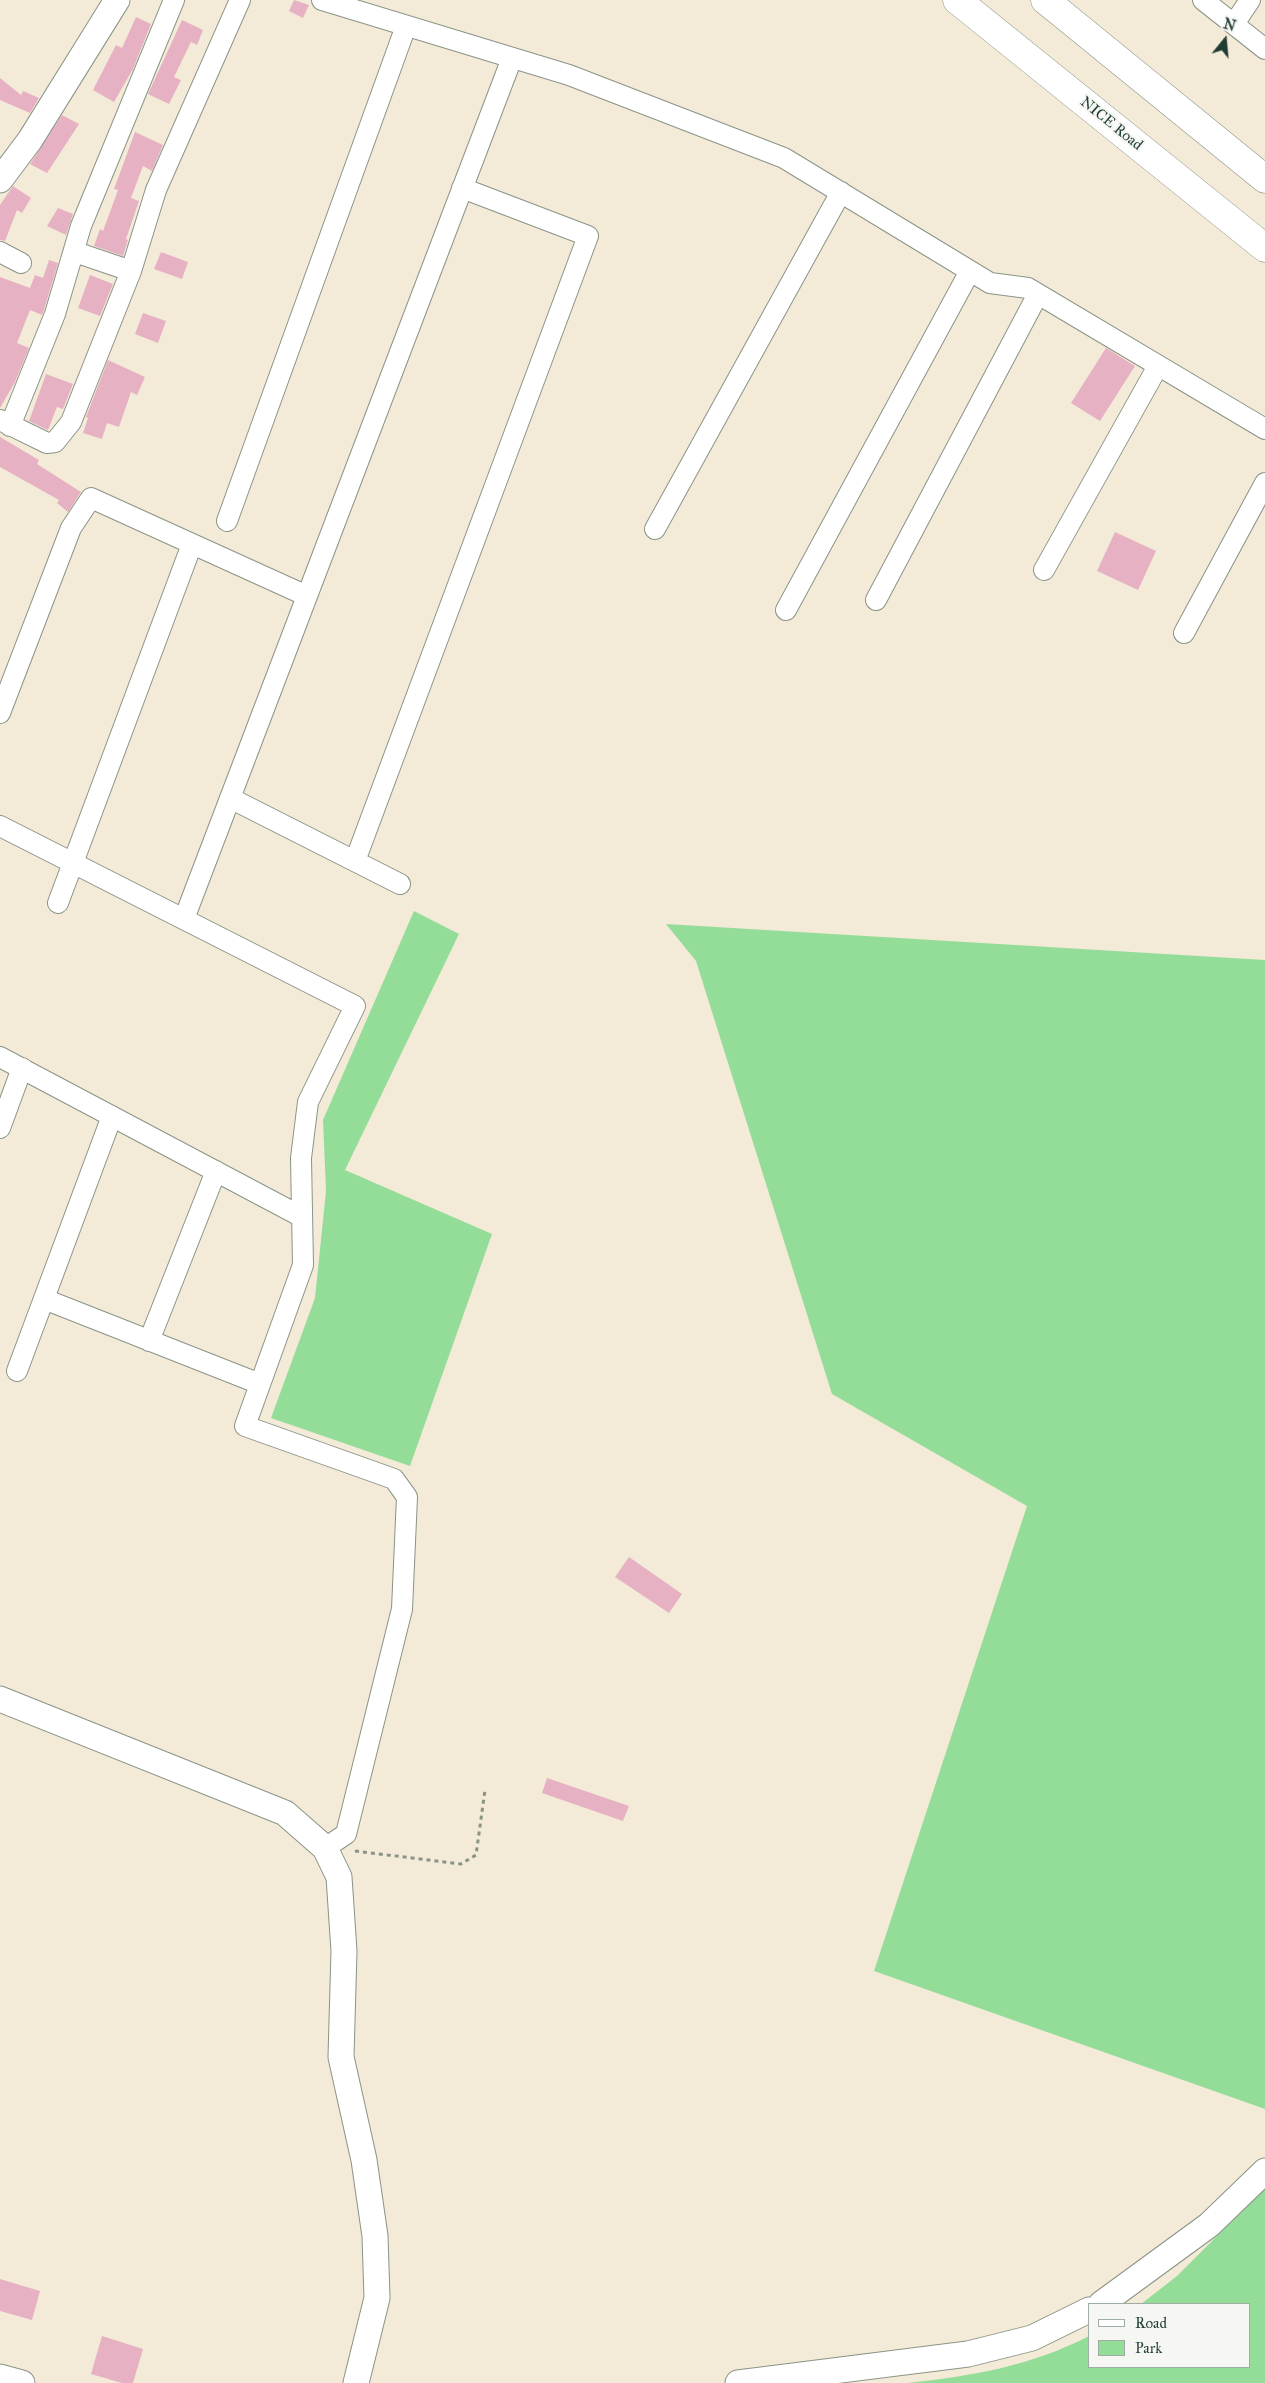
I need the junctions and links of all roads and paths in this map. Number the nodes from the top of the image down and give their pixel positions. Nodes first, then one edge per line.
1 (117, 0) edge
2 (174, 0) edge
3 (240, 0) edge
4 (322, 0) edge
5 (957, 0) edge
6 (1045, 0) edge
7 (1203, 0) edge
8 (1250, 0) edge
9 (1234, 24) junction
10 (406, 26) junction
11 (1265, 49) edge
12 (512, 58) junction
13 (1265, 179) edge
14 (0, 180) edge
15 (462, 188) junction
16 (841, 192) junction
17 (1265, 248) edge
18 (0, 252) edge
19 (75, 252) junction
20 (21, 263) dead end
21 (131, 271) junction
22 (970, 271) junction
23 (1038, 294) junction
24 (1158, 366) junction
25 (5, 423) edge
26 (1265, 429) edge
27 (1265, 483) edge
28 (227, 521) dead end
29 (655, 529) dead end
30 (192, 544) junction
31 (1044, 570) dead end
32 (307, 596) junction
33 (876, 600) dead end
34 (786, 610) dead end
35 (1184, 633) dead end
36 (0, 713) edge
37 (230, 798) junction
38 (0, 826) edge
39 (355, 861) junction
40 (73, 863) junction
41 (400, 884) dead end
42 (58, 903) dead end
43 (184, 918) junction
44 (0, 1057) edge
45 (22, 1068) junction
46 (112, 1116) junction
47 (0, 1128) edge
48 (216, 1171) junction
49 (302, 1217) junction
50 (44, 1300) junction
51 (149, 1341) junction
52 (17, 1371) dead end
53 (260, 1384) junction
54 (0, 1699) edge
55 (485, 1790) dead end
56 (325, 1848) junction
57 (1265, 2171) edge
58 (1102, 2303) edge
59 (1088, 2310) edge
60 (0, 2377) edge
61 (22, 2383) edge
62 (356, 2383) edge
63 (738, 2383) edge

1 - 14 street
2 - 19 street
3 - 21 street
4 - 10 street
5 - 17 highway, NICE Road
6 - 13 highway
7 - 9 street
8 - 9 street
9 - 11 street
10 - 12 street
10 - 28 street
12 - 15 street
12 - 16 street
15 - 32 street
15 - 39 street
16 - 22 street
16 - 29 street
18 - 20 street
19 - 21 street
19 - 25 street
21 - 25 street
22 - 23 street
22 - 34 street
23 - 24 street
23 - 33 street
24 - 26 street
24 - 31 street
27 - 35 street
30 - 32 street
30 - 36 street
30 - 40 street
32 - 37 street
37 - 39 street
37 - 43 street
38 - 40 street
39 - 41 street
40 - 42 street
40 - 43 street
43 - 49 street
44 - 45 street
45 - 46 street
45 - 47 street
46 - 48 street
46 - 50 street
48 - 49 street
48 - 51 street
49 - 53 street
50 - 51 street
50 - 52 street
51 - 53 street
53 - 56 street
54 - 56 street
55 - 56 path
56 - 62 street
57 - 58 street
59 - 63 street
60 - 61 street

